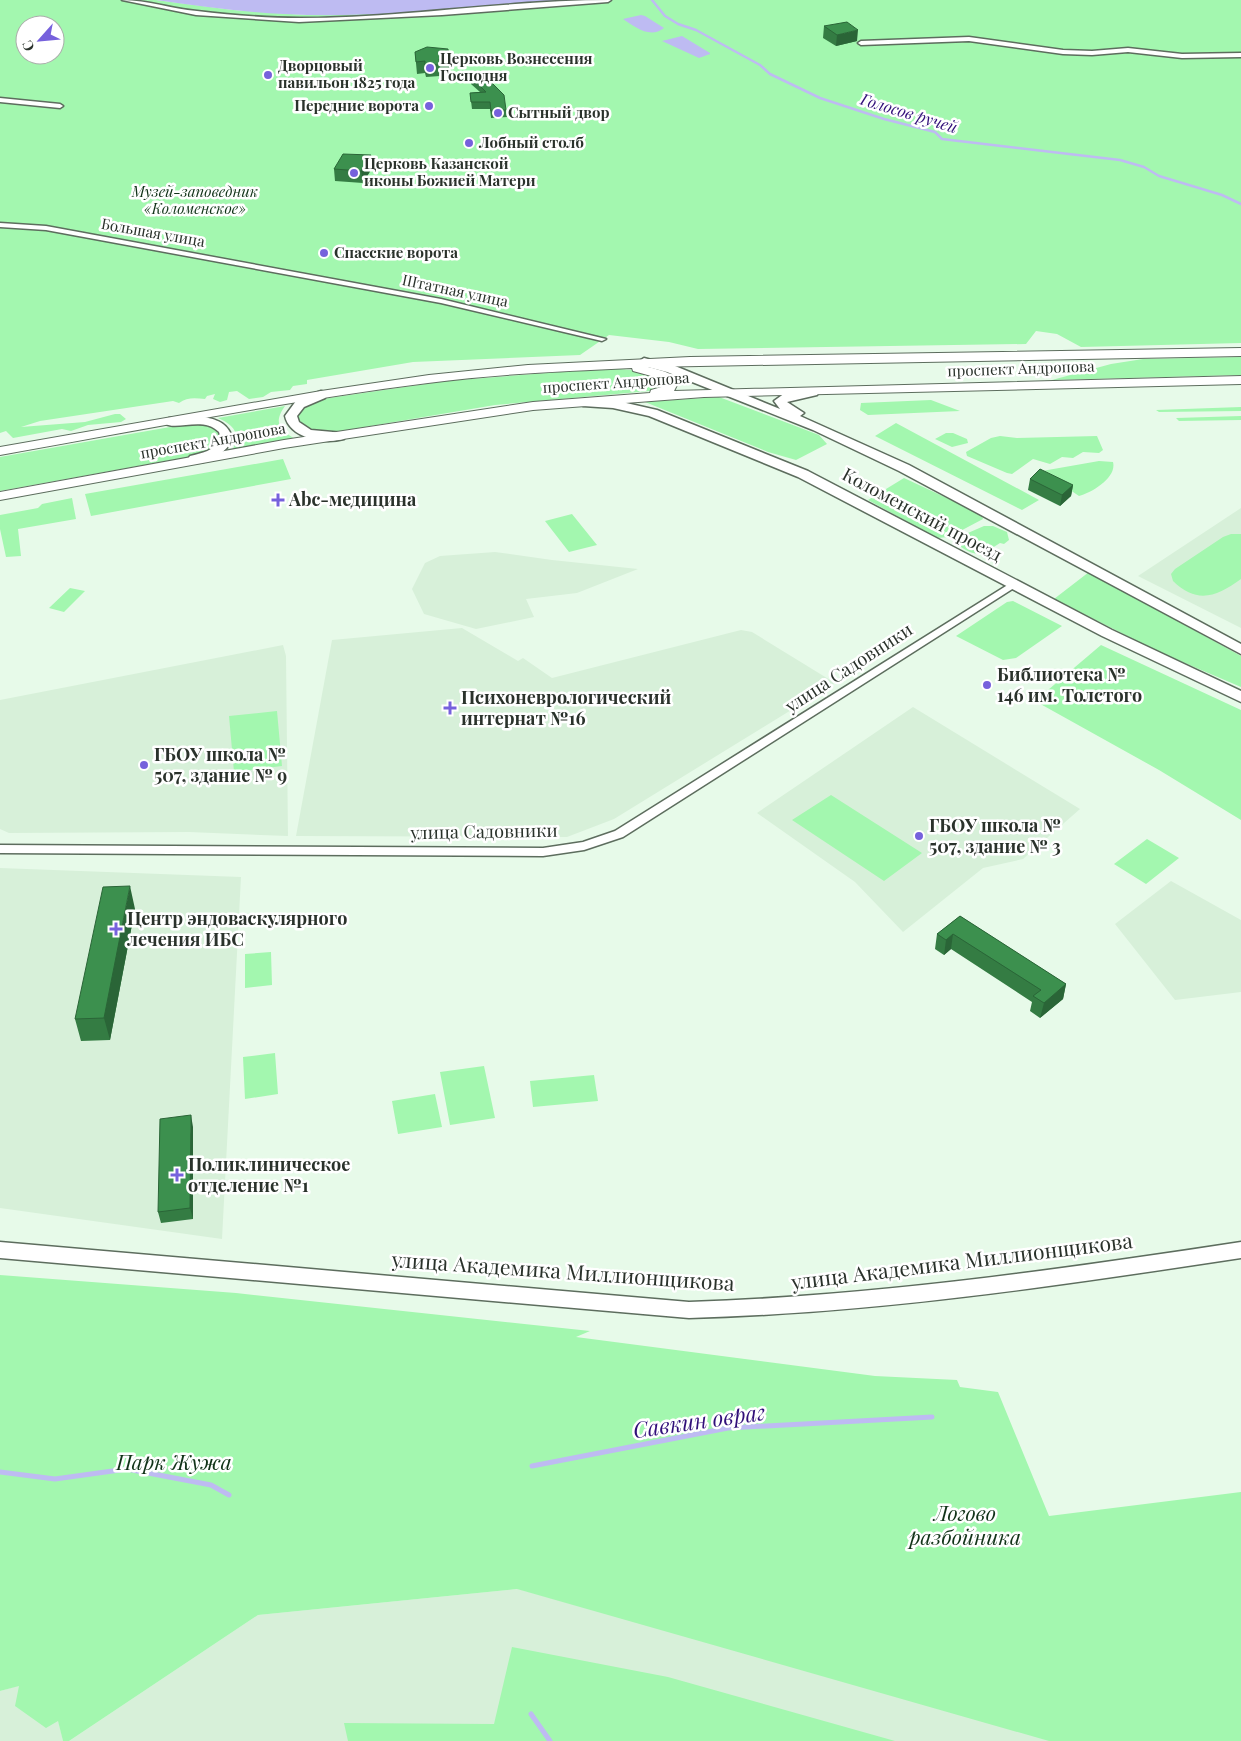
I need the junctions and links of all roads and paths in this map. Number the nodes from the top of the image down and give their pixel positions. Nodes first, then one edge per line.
1 (125, 0) edge
2 (608, 0) edge
3 (861, 43) dead end
4 (1241, 55) edge
5 (0, 100) edge
6 (60, 106) dead end
7 (0, 225) edge
8 (301, 274) joint
9 (602, 340) dead end
10 (1241, 352) edge
11 (644, 362) junction
12 (616, 363) junction
13 (1241, 380) edge
14 (813, 392) junction
15 (728, 394) junction
16 (321, 395) junction
17 (641, 397) junction
18 (573, 402) junction
19 (163, 422) junction
20 (833, 434) junction
21 (340, 436) junction
22 (0, 451) edge
23 (187, 462) junction
24 (0, 496) edge
25 (1014, 584) junction
26 (1241, 650) edge
27 (1241, 698) edge
28 (0, 849) edge
29 (0, 1250) edge
30 (1241, 1250) edge

1 - 2 street
3 - 4 street
5 - 6 street
7 - 8 street, Большая улица
8 - 9 street, Штатная улица
10 - 11 main road, проспект Андропова
11 - 12 main road, проспект Андропова
11 - 15 main road
12 - 16 main road, проспект Андропова
12 - 17 main road
13 - 14 main road, проспект Андропова
14 - 15 main road, проспект Андропова
14 - 20 main road
15 - 17 main road, проспект Андропова
15 - 20 main road, Коломенский проезд
16 - 19 main road, проспект Андропова
16 - 21 main road
17 - 18 main road, проспект Андропова
18 - 21 main road, проспект Андропова
18 - 25 main road, Коломенский проезд
19 - 22 main road, проспект Андропова
19 - 23 main road
20 - 26 main road, Коломенский проезд
21 - 23 main road, проспект Андропова
23 - 24 main road, проспект Андропова
25 - 27 main road, Коломенский проезд
25 - 28 street, улица Садовники
29 - 30 main road, улица Академика Миллионщикова

